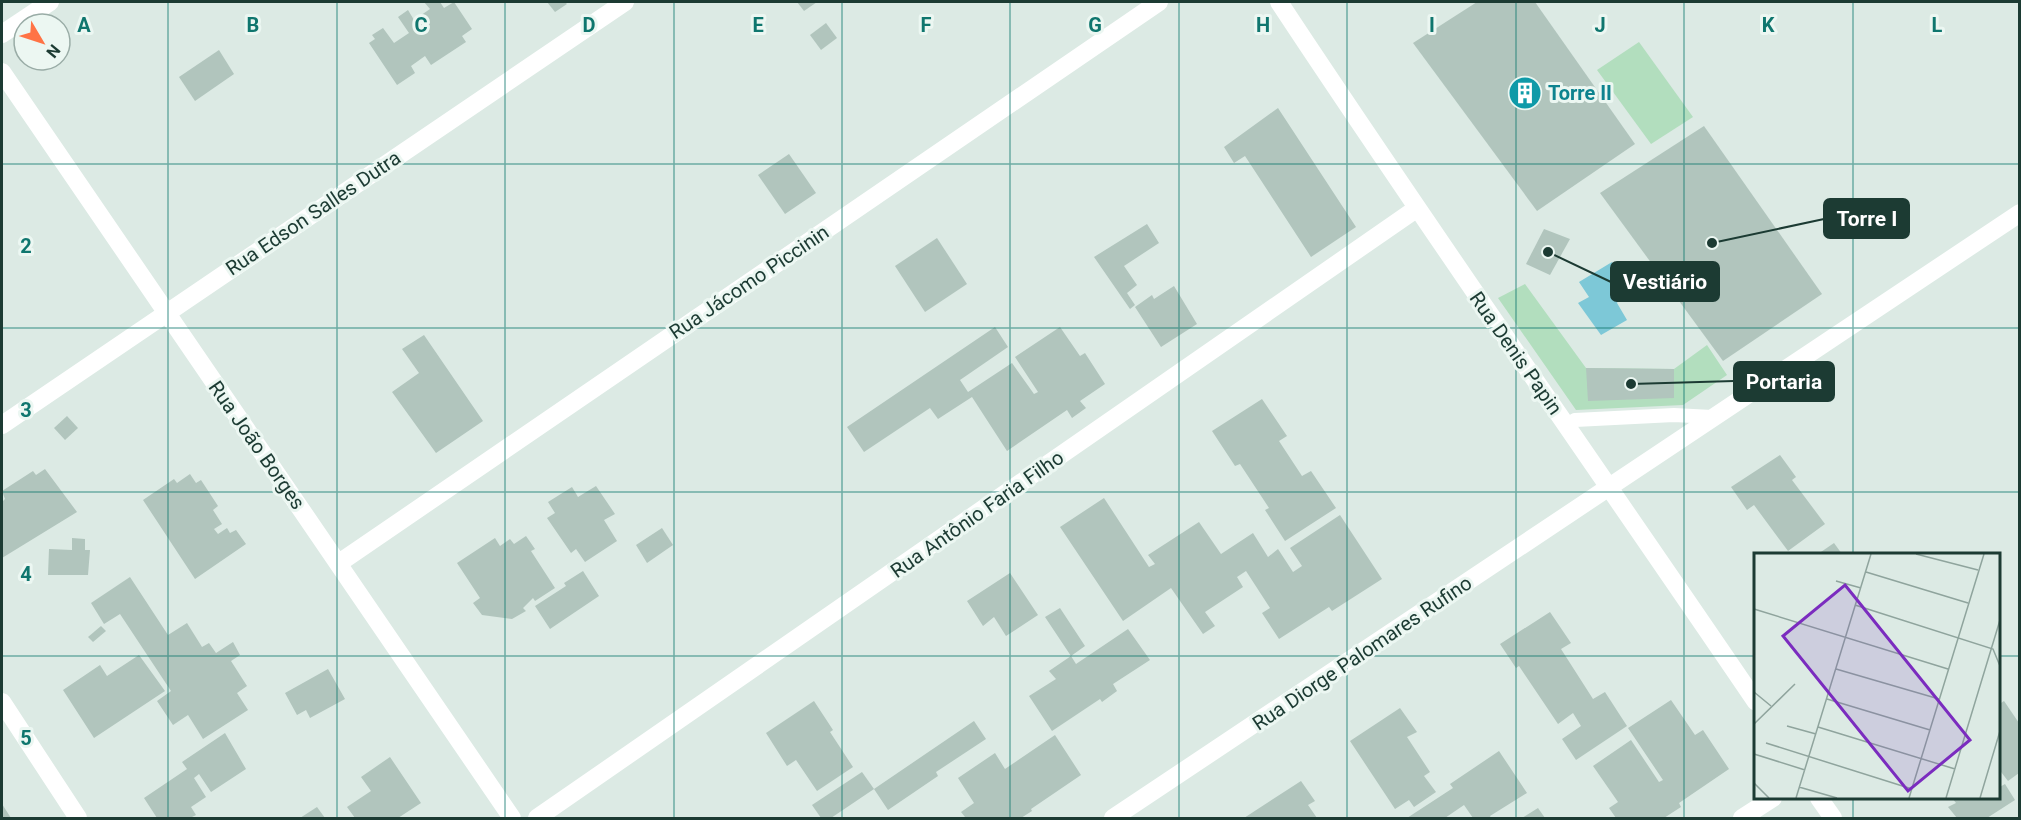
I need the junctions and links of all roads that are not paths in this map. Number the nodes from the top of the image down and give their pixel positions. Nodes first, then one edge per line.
1 (50, 2) edge
2 (625, 2) edge
3 (1159, 2) edge
4 (1279, 2) edge
5 (2, 34) edge
6 (2, 72) edge
7 (1416, 209) junction
8 (2019, 213) edge
9 (166, 313) junction
10 (1712, 417) junction
11 (2, 425) edge
12 (1567, 425) junction
13 (1611, 488) junction
14 (339, 563) junction
15 (1754, 701) edge
16 (2, 702) edge
17 (1772, 799) edge
18 (1820, 799) edge
19 (78, 819) edge
20 (512, 819) edge
21 (537, 819) edge
22 (1113, 819) edge
23 (1742, 819) edge
24 (1833, 819) edge

1 - 5 street
2 - 9 street, Rua Edson Salles Dutra
3 - 14 street, Rua Jácomo Piccinin
4 - 7 street, Rua Denis Papin
6 - 9 street, Rua João Borges
7 - 12 street, Rua Denis Papin
7 - 21 street, Rua Antônio Faria Filho
8 - 10 street, Rua Diorge Palomares Rufino
9 - 11 street, Rua Edson Salles Dutra
9 - 14 street, Rua João Borges
10 - 12 lane
10 - 13 street, Rua Diorge Palomares Rufino
12 - 13 street, Rua Denis Papin
13 - 15 street, Rua Denis Papin
13 - 22 street, Rua Diorge Palomares Rufino
14 - 20 street, Rua João Borges
16 - 19 street
17 - 23 street
18 - 24 street

